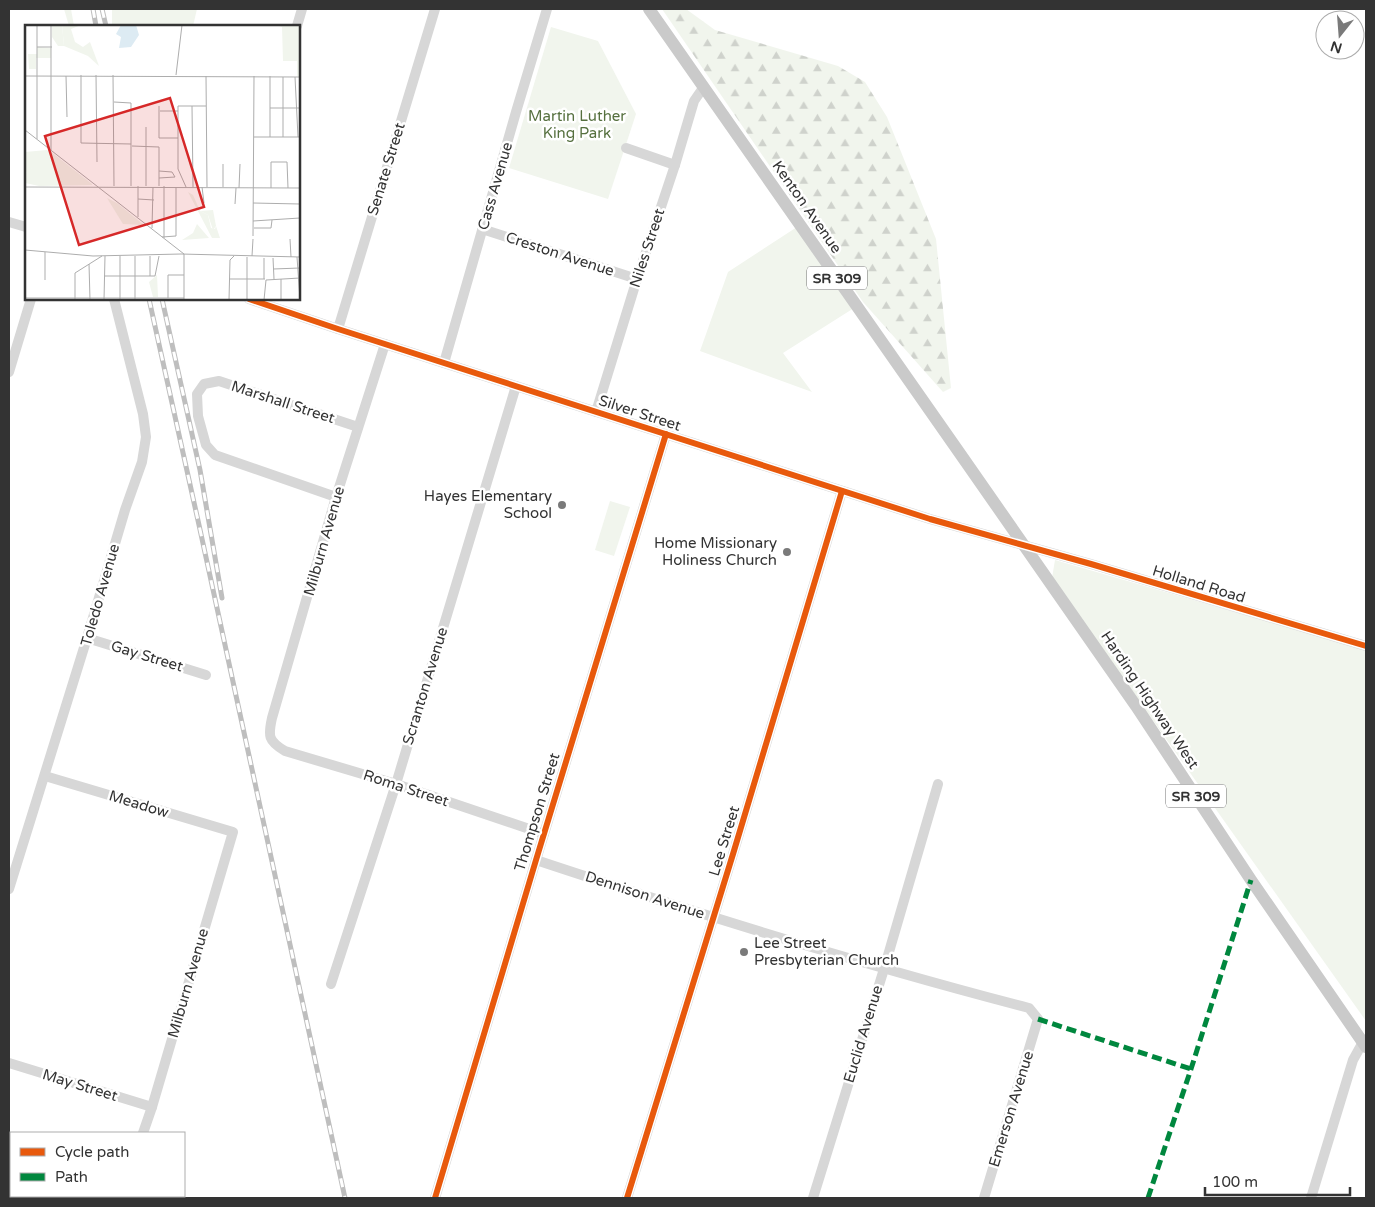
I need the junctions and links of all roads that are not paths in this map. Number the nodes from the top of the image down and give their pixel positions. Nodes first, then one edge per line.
1 (302, 9) edge
2 (435, 9) edge
3 (548, 9) edge
4 (649, 9) edge
5 (297, 25) edge
6 (703, 88) junction
7 (626, 148) dead end
8 (675, 165) junction
9 (9, 222) edge
10 (25, 227) edge
11 (482, 229) junction
12 (637, 278) junction
13 (31, 300) edge
14 (114, 300) edge
15 (252, 300) edge
16 (338, 330) junction
17 (385, 344) junction
18 (444, 363) junction
19 (9, 372) edge
20 (516, 386) junction
21 (596, 412) junction
22 (358, 427) junction
23 (666, 434) junction
24 (842, 491) junction
25 (336, 497) junction
26 (1025, 547) junction
27 (88, 638) junction
28 (1366, 646) edge
29 (206, 675) dead end
30 (270, 739) joint
31 (45, 776) junction
32 (396, 784) junction
33 (938, 784) dead end
34 (233, 832) joint
35 (544, 834) junction
36 (536, 860) junction
37 (9, 889) edge
38 (714, 917) junction
39 (884, 968) junction
40 (331, 984) dead end
41 (1038, 1019) joint
42 (1364, 1044) edge
43 (9, 1063) edge
44 (152, 1107) junction
45 (143, 1132) edge
46 (435, 1198) edge
47 (626, 1198) edge
48 (813, 1198) edge
49 (984, 1198) edge
50 (1311, 1198) edge

1 - 5 street
2 - 16 street, Senate Street
3 - 11 street, Cass Avenue
4 - 6 main road, Kenton Avenue / SR 309
6 - 8 street, Niles Street
6 - 26 main road, Kenton Avenue / SR 309
7 - 8 street
8 - 12 street, Niles Street
9 - 10 street
11 - 12 street, Creston Avenue
11 - 18 street, Cass Avenue
12 - 21 street, Niles Street
13 - 19 street
14 - 27 street, Toledo Avenue
15 - 16 street, Silver Street
16 - 17 street, Silver Street
17 - 18 street, Silver Street
17 - 22 street, Milburn Avenue
18 - 20 street, Silver Street
20 - 21 street, Silver Street
20 - 32 street, Scranton Avenue
21 - 23 street, Silver Street
22 - 25 street, Milburn Avenue
22 - 25 street, Marshall Street
23 - 24 street, Silver Street
23 - 35 street, Thompson Street
24 - 26 street, Silver Street
24 - 38 street, Lee Street
25 - 30 street, Milburn Avenue
26 - 28 street, Holland Road
26 - 42 main road, Harding Highway West / SR 309
27 - 29 street, Gay Street
27 - 31 street, Toledo Avenue
30 - 32 street, Roma Street
31 - 34 street, Meadow
31 - 37 street, Toledo Avenue
32 - 35 street, Roma Street
32 - 40 street, Scranton Avenue
33 - 39 street, Euclid Avenue
34 - 44 street, Milburn Avenue
35 - 36 street, Thompson Street
36 - 38 street, Dennison Avenue
36 - 46 street, Thompson Street
38 - 39 street, Dennison Avenue
38 - 47 street, Lee Street
39 - 41 street, Dennison Avenue
39 - 48 street, Euclid Avenue
41 - 49 street, Emerson Avenue
42 - 50 street
43 - 44 street, May Street
44 - 45 street, Milburn Avenue

